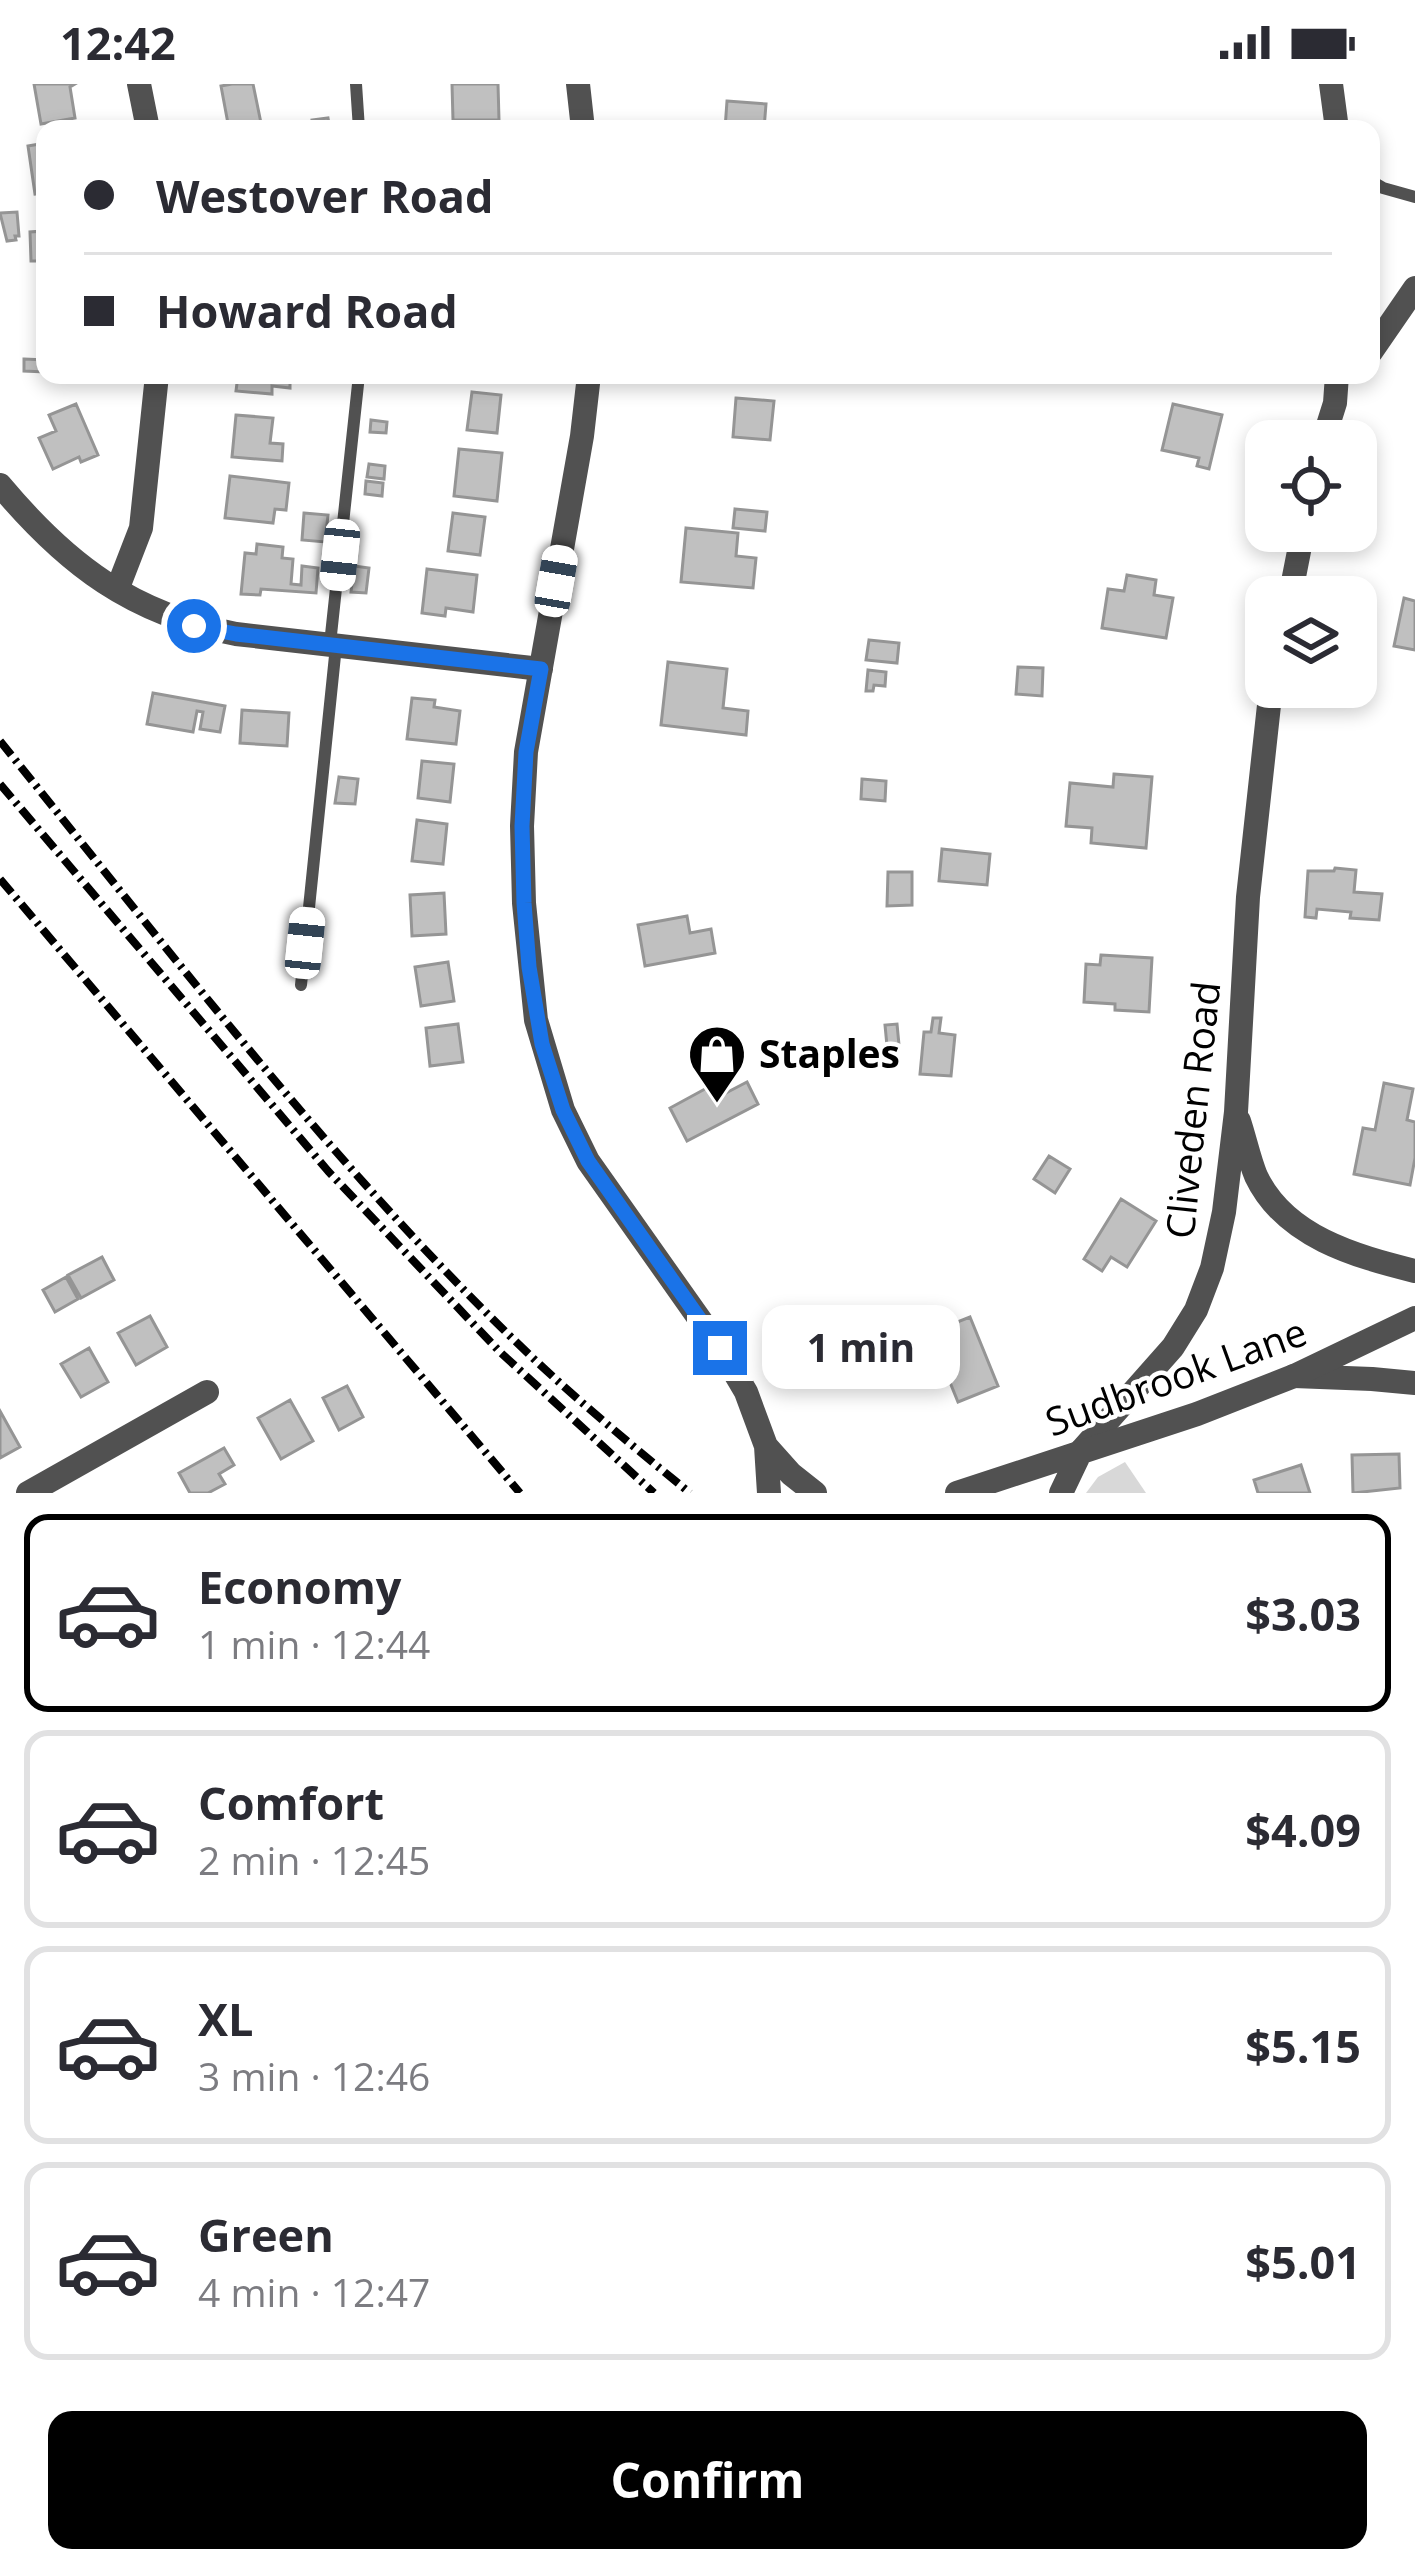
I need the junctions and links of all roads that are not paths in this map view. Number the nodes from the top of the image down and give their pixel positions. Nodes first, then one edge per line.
1 (140, 84) edge
2 (356, 84) edge
3 (578, 84) edge
4 (1331, 84) edge
5 (146, 120) edge
6 (358, 120) edge
7 (582, 120) edge
8 (1335, 120) edge
9 (1380, 186) edge
10 (1415, 197) edge
11 (1415, 288) edge
12 (1380, 339) edge
13 (156, 384) edge
14 (358, 384) edge
15 (588, 384) edge
16 (1336, 384) edge
17 (1349, 384) edge
18 (1335, 404) junction
19 (1330, 420) edge
20 (0, 485) edge
21 (116, 590) junction
22 (333, 646) junction
23 (541, 669) junction
24 (1269, 708) edge
25 (301, 985) dead end
26 (1236, 1112) junction
27 (1415, 1271) edge
28 (1415, 1318) edge
29 (1294, 1376) junction
30 (1415, 1383) edge
31 (207, 1392) dead end
32 (766, 1446) junction
33 (1082, 1451) junction
34 (28, 1493) edge
35 (769, 1493) edge
36 (815, 1493) edge
37 (957, 1493) edge
38 (1060, 1493) edge

1 - 5 street
2 - 6 lane
3 - 7 street
4 - 8 street
9 - 10 lane
11 - 12 street
13 - 21 street
14 - 22 lane
15 - 23 street
16 - 18 street
17 - 18 street
18 - 19 street
20 - 21 street
21 - 22 street
22 - 23 street
22 - 25 lane
23 - 32 street
24 - 26 street, Cliveden Road
26 - 27 street
26 - 33 street, Cliveden Road
28 - 29 street, Sudbrook Lane
29 - 30 street
29 - 33 street, Sudbrook Lane
31 - 34 street
32 - 35 street
32 - 36 street
33 - 37 street, Sudbrook Lane
33 - 38 street, Cliveden Road

